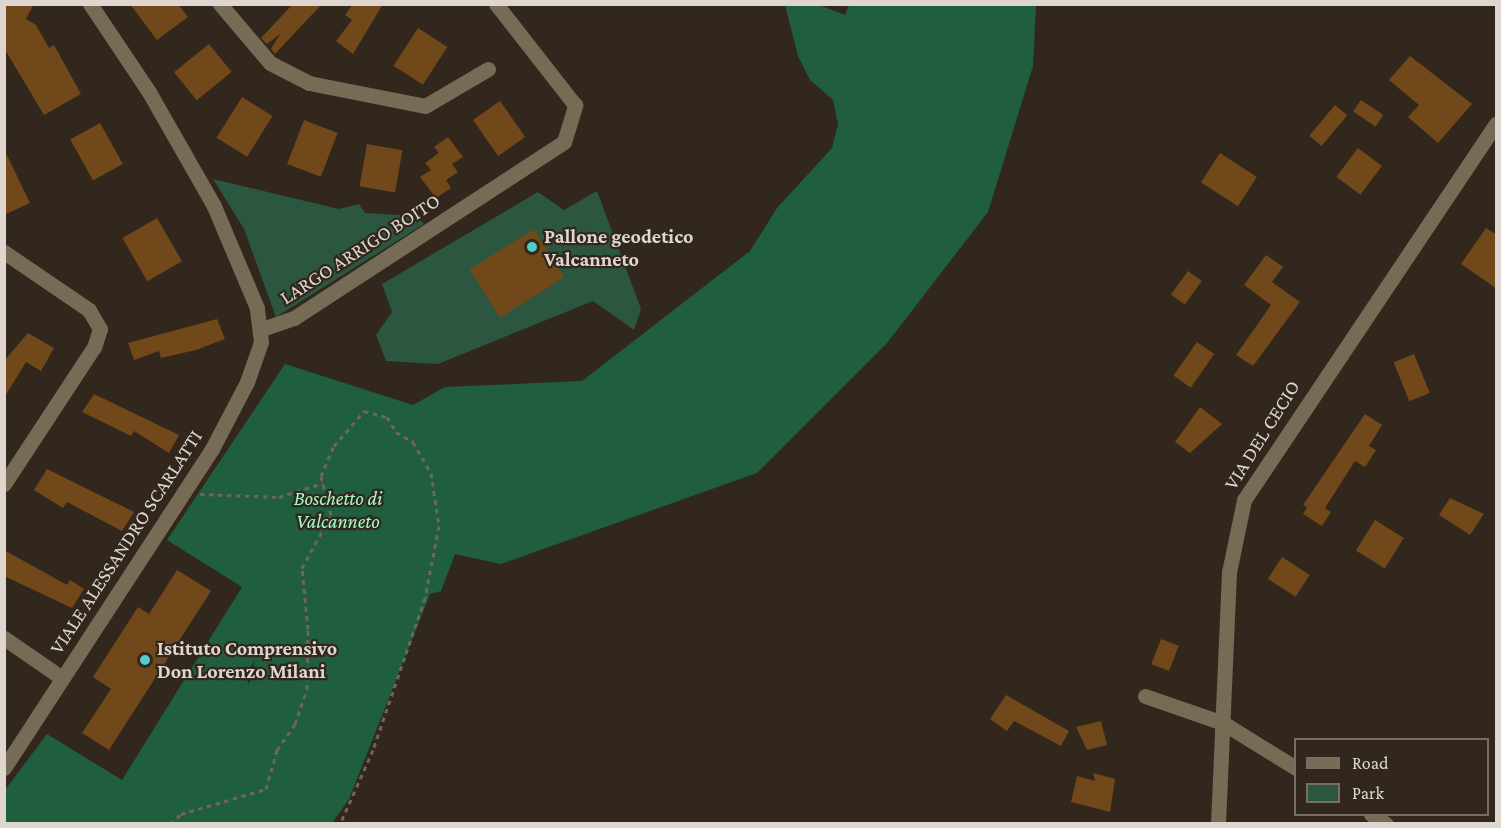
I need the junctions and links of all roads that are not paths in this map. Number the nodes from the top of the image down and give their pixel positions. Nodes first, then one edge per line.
1 (90, 4) edge
2 (220, 4) edge
3 (496, 4) edge
4 (488, 69) dead end
5 (1497, 123) edge
6 (4, 252) edge
7 (262, 329) junction
8 (4, 484) edge
9 (4, 638) edge
10 (62, 678) junction
11 (1145, 696) dead end
12 (1222, 723) junction
13 (1294, 767) edge
14 (4, 768) edge
15 (1218, 824) edge

1 - 7 street, LARGO ARRIGO BOITO
2 - 4 street
3 - 7 street, LARGO ARRIGO BOITO
5 - 12 street, VIA DEL CECIO
6 - 8 street
7 - 10 street, VIALE ALESSANDRO SCARLATTI
9 - 10 street
10 - 14 street, VIALE ALESSANDRO SCARLATTI
11 - 12 street
12 - 13 street
12 - 15 street, VIA DEL CECIO

